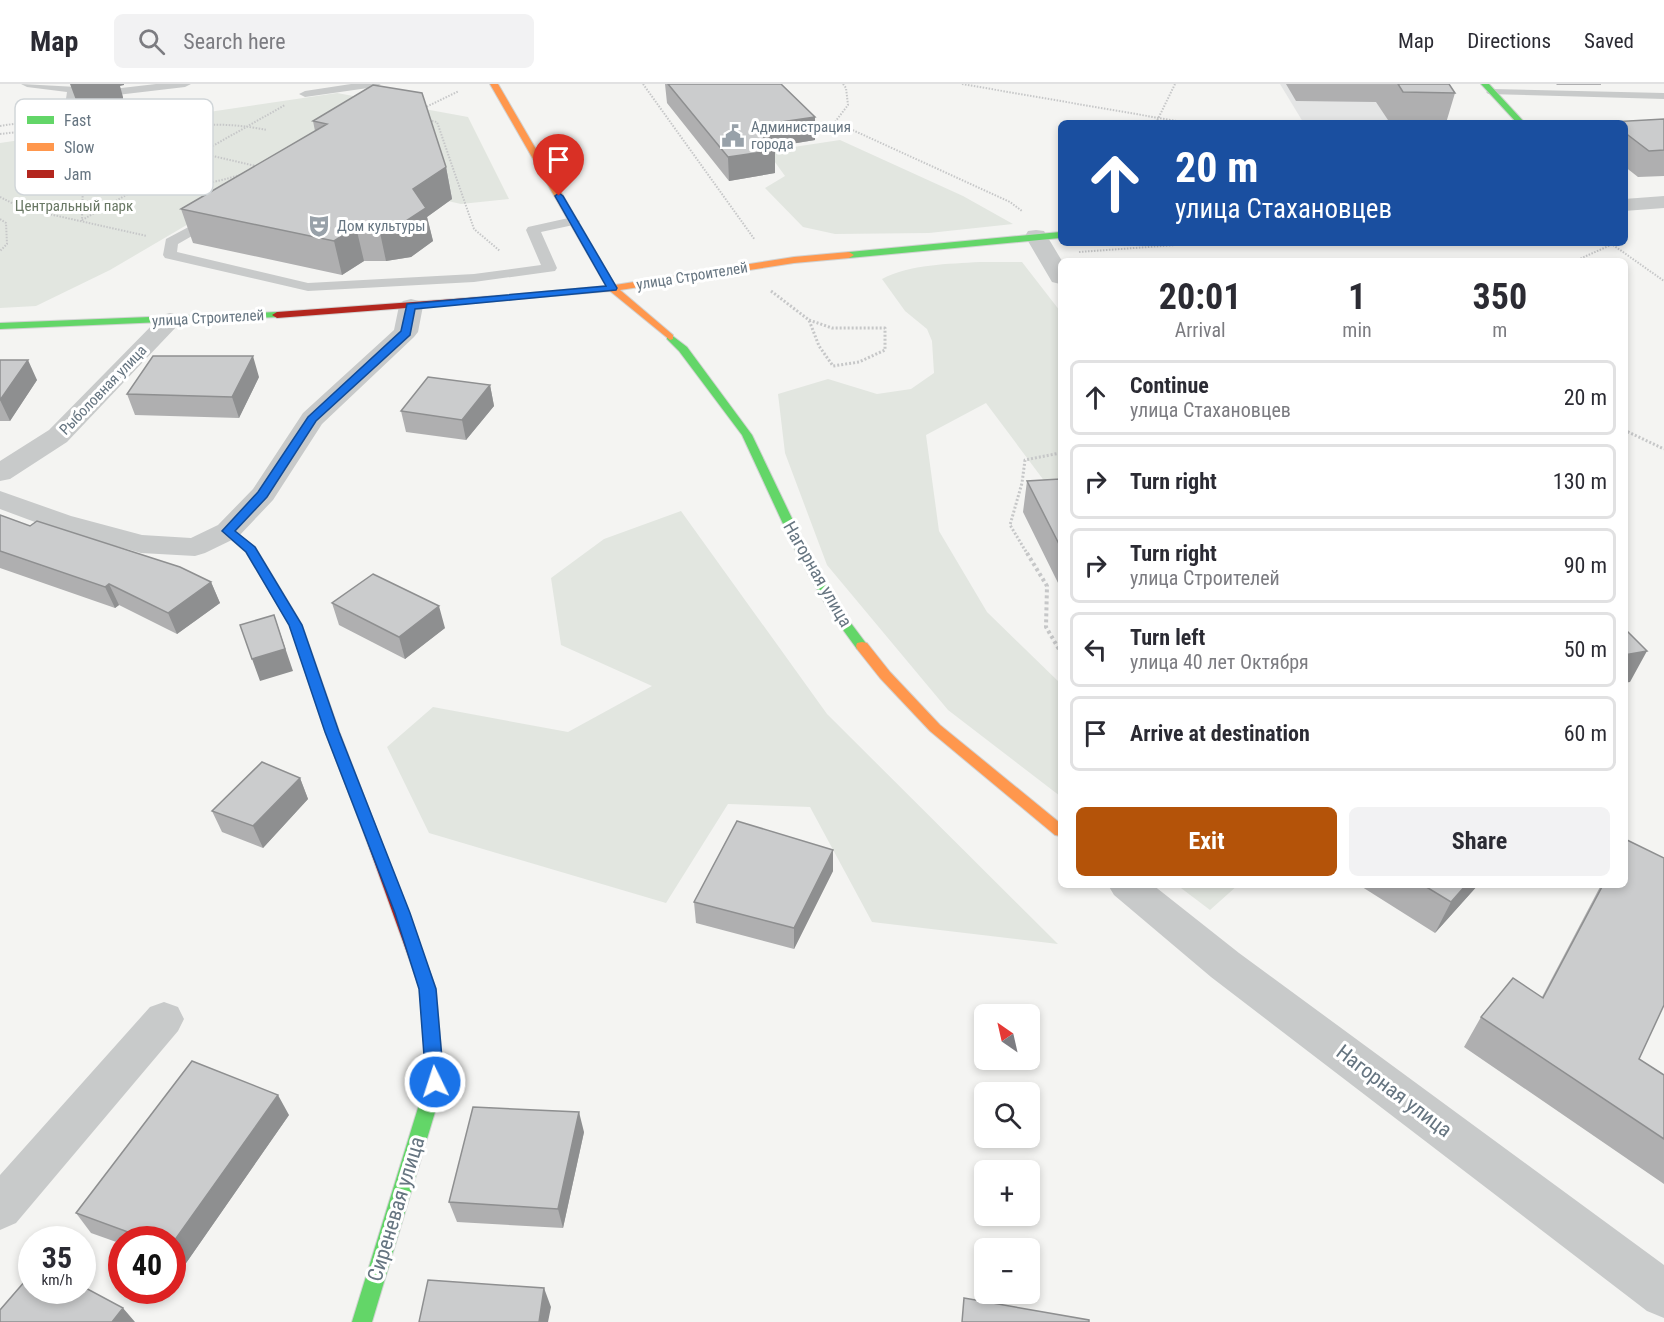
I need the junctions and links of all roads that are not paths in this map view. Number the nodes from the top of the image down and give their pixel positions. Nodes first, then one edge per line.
1 (27, 84) edge
2 (118, 84) edge
3 (185, 84) edge
4 (375, 84) edge
5 (494, 84) edge
6 (1623, 84) edge
7 (97, 87) junction
8 (1489, 88) edge
9 (73, 89) junction
10 (304, 94) road end
11 (1635, 96) junction
12 (1664, 96) edge
13 (71, 99) edge
14 (1518, 120) edge
15 (1664, 202) edge
16 (1628, 205) edge
17 (221, 213) edge
18 (573, 221) junction
19 (1058, 235) edge
20 (1035, 236) junction
21 (1058, 274) edge
22 (612, 288) junction
23 (411, 306) junction
24 (170, 320) junction
25 (0, 326) edge
26 (0, 473) edge
27 (0, 500) edge
28 (228, 531) junction
29 (1058, 829) edge
30 (1131, 888) edge
31 (164, 1019) dead end
32 (0, 1208) edge
33 (1664, 1294) edge
34 (362, 1322) edge

1 - 9 lane
2 - 7 lane
3 - 7 lane
4 - 10 lane
5 - 18 street, Нагорная улица
6 - 11 lane
7 - 9 lane
8 - 11 lane
8 - 14 street
9 - 13 lane
11 - 12 lane
15 - 16 street
17 - 18 lane
18 - 22 street, Нагорная улица
19 - 20 street, улица Строителей
20 - 21 street
20 - 22 street, улица Строителей
22 - 23 street, улица Строителей
22 - 29 street, Нагорная улица
23 - 24 street, улица Строителей
23 - 28 street
24 - 25 street, улица Строителей
24 - 26 street, Рыболовная улица
27 - 28 street
28 - 34 street, Сиреневая улица
30 - 33 street, Нагорная улица
31 - 32 street

